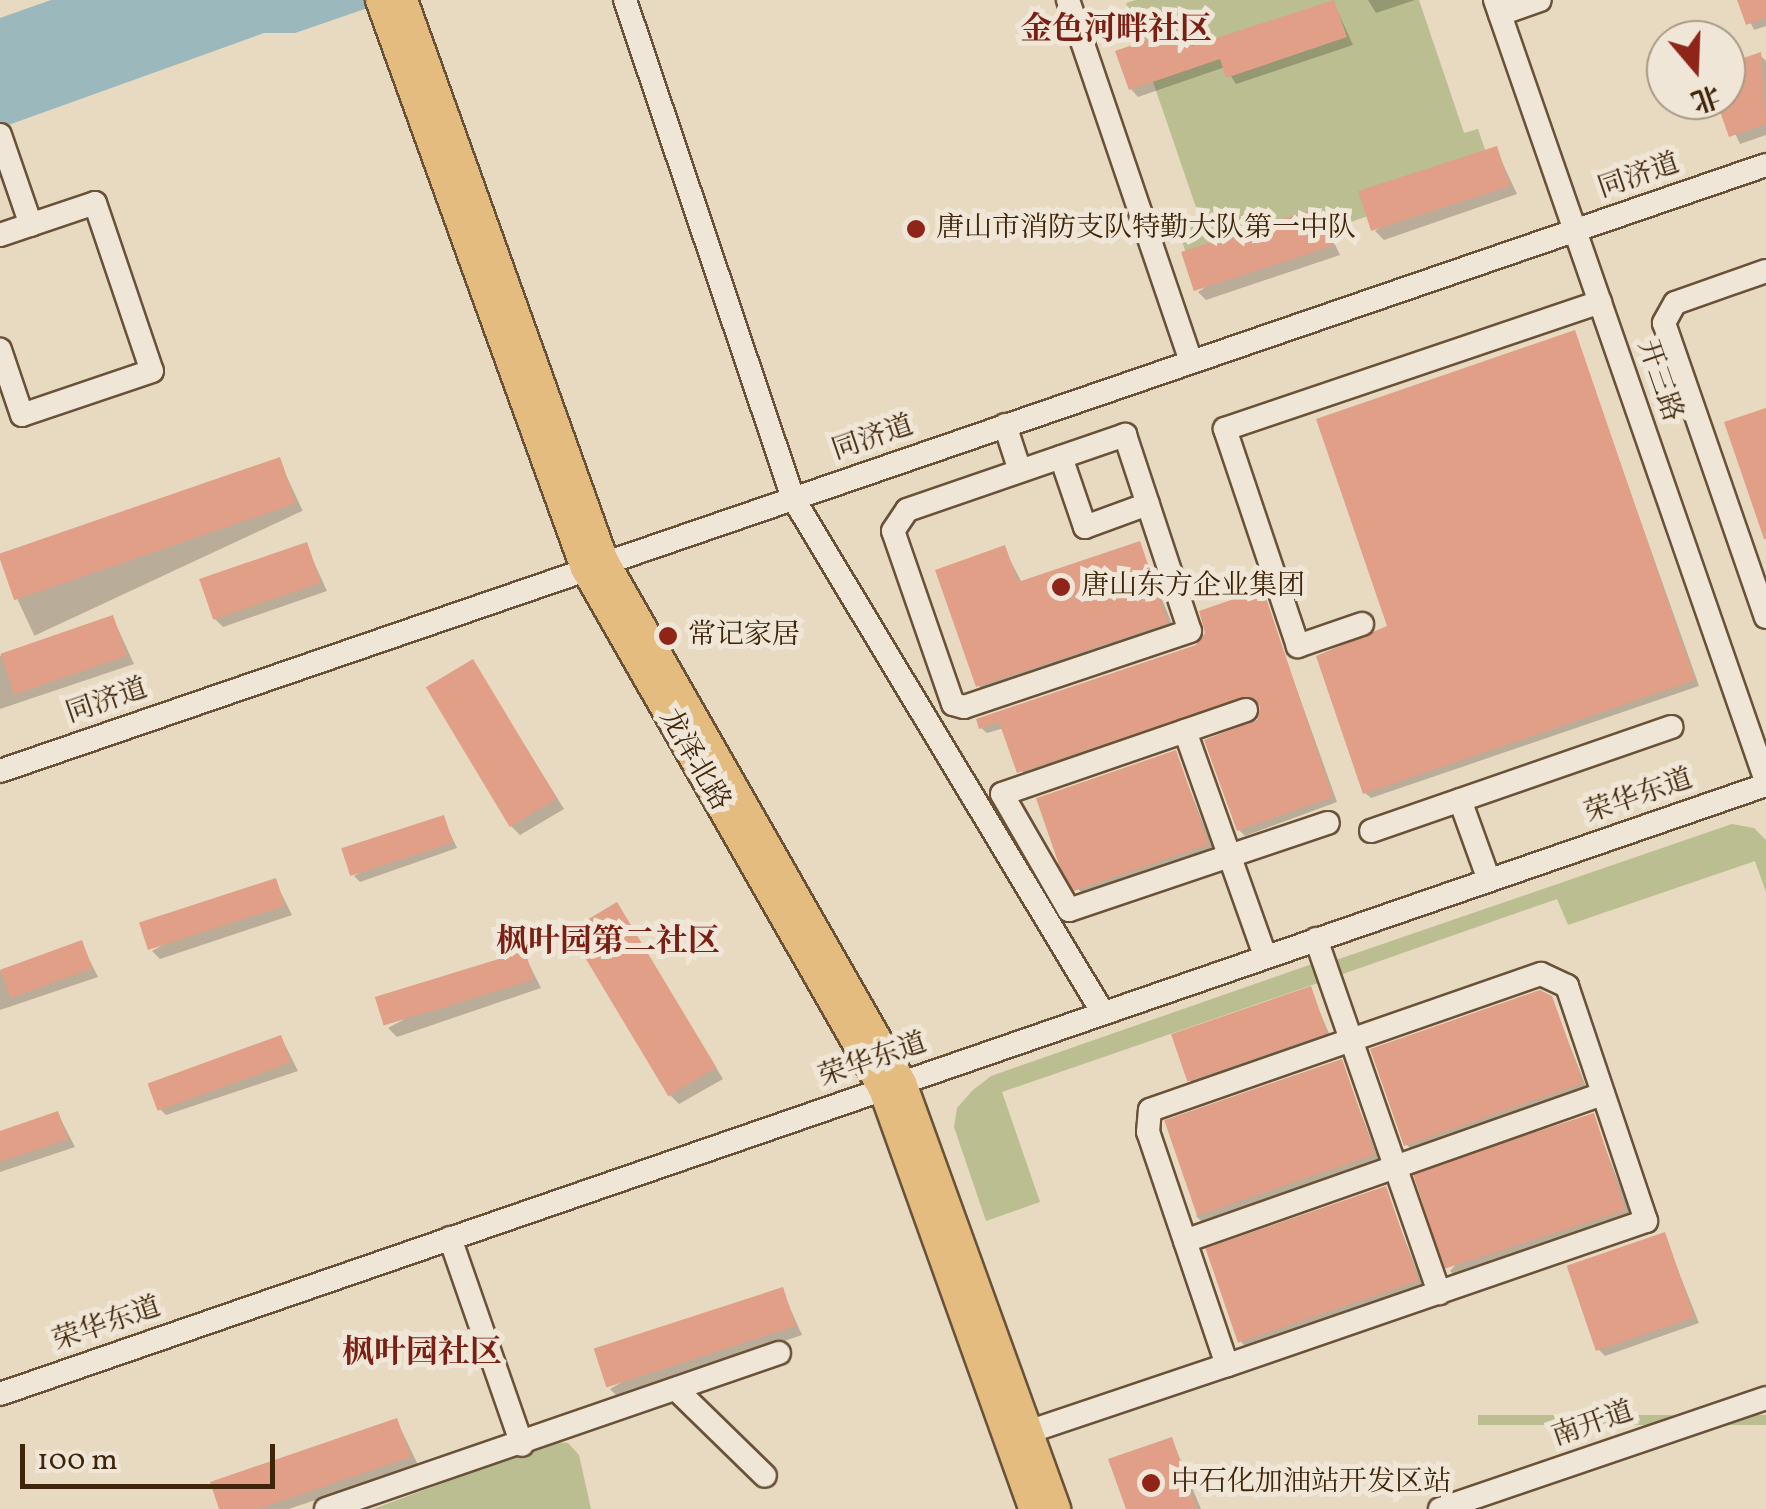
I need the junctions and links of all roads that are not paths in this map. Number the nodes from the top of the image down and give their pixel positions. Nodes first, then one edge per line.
1 (625, 0) edge
2 (1068, 0) edge
3 (1540, 0) edge
4 (393, 6) edge
5 (1498, 7) edge
6 (4, 146) edge
7 (1766, 165) edge
8 (31, 225) junction
9 (1575, 230) junction
10 (0, 236) edge
11 (1766, 271) edge
12 (1600, 302) junction
13 (0, 350) edge
14 (1191, 361) junction
15 (1005, 425) junction
16 (1061, 457) junction
17 (1020, 471) junction
18 (793, 498) junction
19 (1148, 504) junction
20 (595, 564) junction
21 (1766, 618) edge
22 (1362, 624) dead end
23 (1246, 710) dead end
24 (1671, 727) dead end
25 (1185, 731) junction
26 (0, 771) edge
27 (1766, 783) edge
28 (1460, 800) junction
29 (1328, 823) dead end
30 (1371, 831) dead end
31 (1230, 856) junction
32 (1488, 880) junction
33 (1316, 938) junction
34 (1265, 956) junction
35 (1103, 1013) junction
36 (1351, 1039) junction
37 (892, 1086) junction
38 (1603, 1094) junction
39 (1395, 1167) junction
40 (450, 1238) junction
41 (1184, 1241) junction
42 (1438, 1293) junction
43 (779, 1352) dead end
44 (1227, 1365) junction
45 (676, 1390) junction
46 (0, 1394) edge
47 (1766, 1398) edge
48 (1028, 1432) junction
49 (522, 1445) junction
50 (764, 1476) dead end
51 (360, 1503) edge
52 (326, 1509) edge
53 (1032, 1509) edge
54 (1056, 1509) edge
55 (1440, 1509) edge

1 - 18 street
2 - 14 street
3 - 5 street
4 - 20 main road, 龙泽北路
5 - 9 street, 开三路
6 - 8 street
7 - 9 street, 同济道
8 - 10 street
8 - 13 street
9 - 12 street, 开三路
9 - 14 street, 同济道
11 - 21 street
12 - 22 street
12 - 27 street, 开三路
14 - 15 street, 同济道
15 - 17 street
15 - 18 street, 同济道
16 - 17 street
16 - 19 street
16 - 19 street
17 - 19 street
18 - 20 street, 同济道
18 - 35 street
20 - 26 street, 同济道
20 - 37 main road, 龙泽北路
23 - 25 street
24 - 28 street
25 - 31 street
25 - 31 street
27 - 32 street, 荣华东道
28 - 30 street
28 - 32 street
29 - 31 street
31 - 34 street
32 - 33 street, 荣华东道
33 - 34 street, 荣华东道
33 - 36 street
34 - 35 street, 荣华东道
35 - 37 street, 荣华东道
36 - 38 street
36 - 39 street
36 - 41 street
37 - 40 street, 荣华东道
37 - 48 main road, 龙泽北路
37 - 53 main road, 龙泽北路
38 - 39 street
38 - 42 street
39 - 41 street
39 - 42 street
40 - 46 street, 荣华东道
40 - 49 street
41 - 44 street
42 - 44 street
43 - 45 street
44 - 48 street
45 - 49 street
45 - 50 street
47 - 55 street, 南开道
48 - 54 main road, 龙泽北路
49 - 51 street
51 - 52 street

